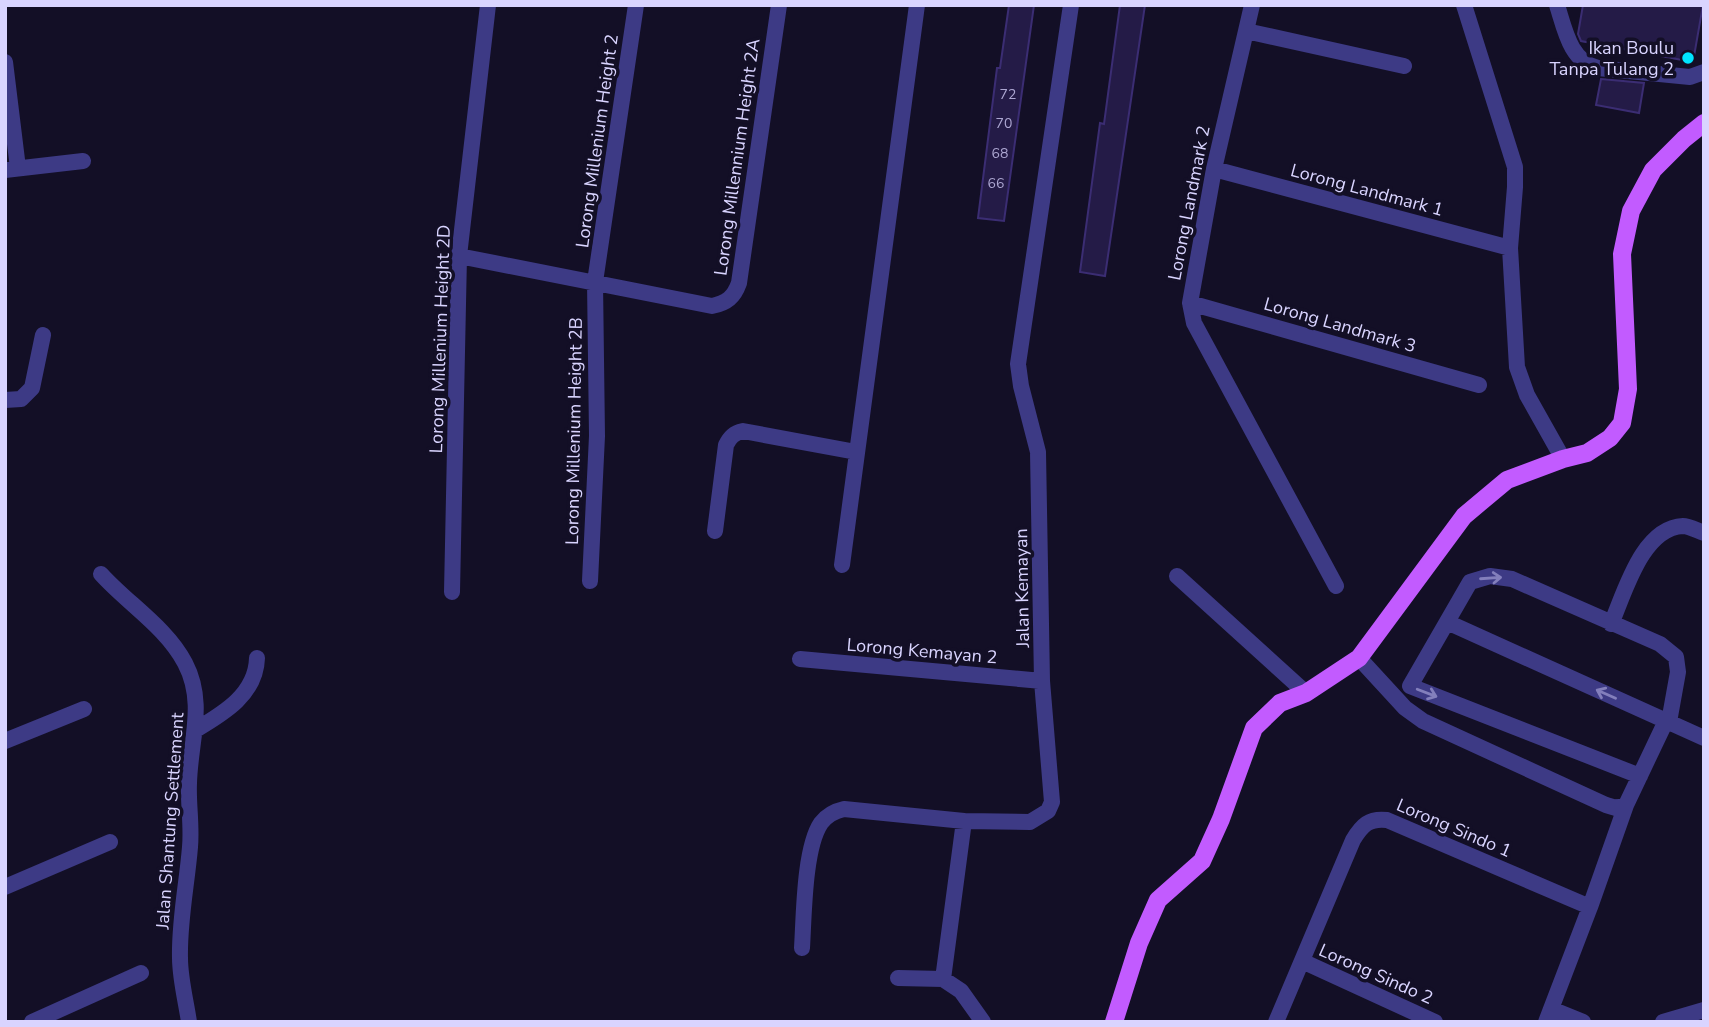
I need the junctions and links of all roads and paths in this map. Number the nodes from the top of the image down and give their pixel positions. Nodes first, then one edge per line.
1 (488, 5) edge
2 (636, 5) edge
3 (779, 5) edge
4 (917, 5) edge
5 (1072, 5) edge
6 (1252, 5) edge
7 (1465, 5) edge
8 (1557, 5) edge
9 (1246, 31) junction
10 (5, 62) edge
11 (1404, 66) dead end
12 (1704, 72) edge
13 (1704, 123) edge
14 (83, 161) dead end
15 (12, 169) edge
16 (1213, 169) junction
17 (1510, 248) junction
18 (459, 256) junction
19 (595, 282) junction
20 (1190, 303) junction
21 (43, 335) dead end
22 (1479, 385) dead end
23 (5, 400) edge
24 (856, 452) junction
25 (1563, 459) junction
26 (715, 531) dead end
27 (1704, 533) edge
28 (842, 565) dead end
29 (101, 575) dead end
30 (1177, 576) dead end
31 (590, 581) dead end
32 (1336, 586) dead end
33 (452, 592) dead end
34 (1447, 622) junction
35 (1611, 624) junction
36 (257, 658) dead end
37 (1359, 658) junction
38 (800, 660) dead end
39 (1042, 681) junction
40 (1306, 693) junction
41 (83, 709) dead end
42 (1669, 722) junction
43 (197, 729) junction
44 (1704, 738) edge
45 (5, 741) edge
46 (1640, 776) junction
47 (1626, 805) junction
48 (964, 821) junction
49 (110, 842) dead end
50 (5, 887) edge
51 (1590, 907) junction
52 (802, 948) dead end
53 (1302, 961) junction
54 (141, 973) dead end
55 (898, 978) dead end
56 (943, 979) junction
57 (1704, 1010) edge
58 (1548, 1015) edge
59 (32, 1022) edge
60 (189, 1022) edge
61 (983, 1022) edge
62 (1114, 1022) edge
63 (1276, 1022) edge
64 (1435, 1022) edge
65 (1583, 1022) edge
66 (1663, 1022) edge

1 - 18 street, Lorong Millenium Height 2D
2 - 19 street, Lorong Millenium Height 2
3 - 19 street, Lorong Millennium Height 2A
4 - 24 street
5 - 39 street, Jalan Kemayan
6 - 9 street, Lorong Landmark 2
7 - 17 street
8 - 12 street
9 - 11 street
9 - 16 street, Lorong Landmark 2
10 - 15 street
13 - 25 main road
14 - 15 street
16 - 17 street, Lorong Landmark 1
16 - 20 street, Lorong Landmark 2
17 - 25 street
18 - 19 street
18 - 33 street, Lorong Millenium Height 2D
19 - 31 street, Lorong Millenium Height 2B
20 - 22 street, Lorong Landmark 3
20 - 32 street, Lorong Landmark 2
21 - 23 street
24 - 26 street
24 - 28 street
25 - 37 main road
27 - 35 street
29 - 43 street, Jalan Shantung Settlement
30 - 40 street
34 -> 35 street
42 -> 34 street
34 -> 46 street
35 - 42 street
36 - 43 street
37 - 40 main road
37 - 47 street
38 - 39 street, Lorong Kemayan 2
39 - 48 street, Jalan Kemayan
40 - 62 main road
41 - 45 street
42 - 44 street
42 - 46 street
43 - 60 street, Jalan Shantung Settlement
46 - 47 street
47 - 51 street
48 - 52 street, Jalan Kemayan
48 - 56 street
49 - 50 street
51 - 53 street, Lorong Sindo 1
51 - 58 street
53 - 63 street
53 - 64 street, Lorong Sindo 2
54 - 59 street
55 - 56 street
56 - 61 street
57 - 66 street
58 - 65 street

